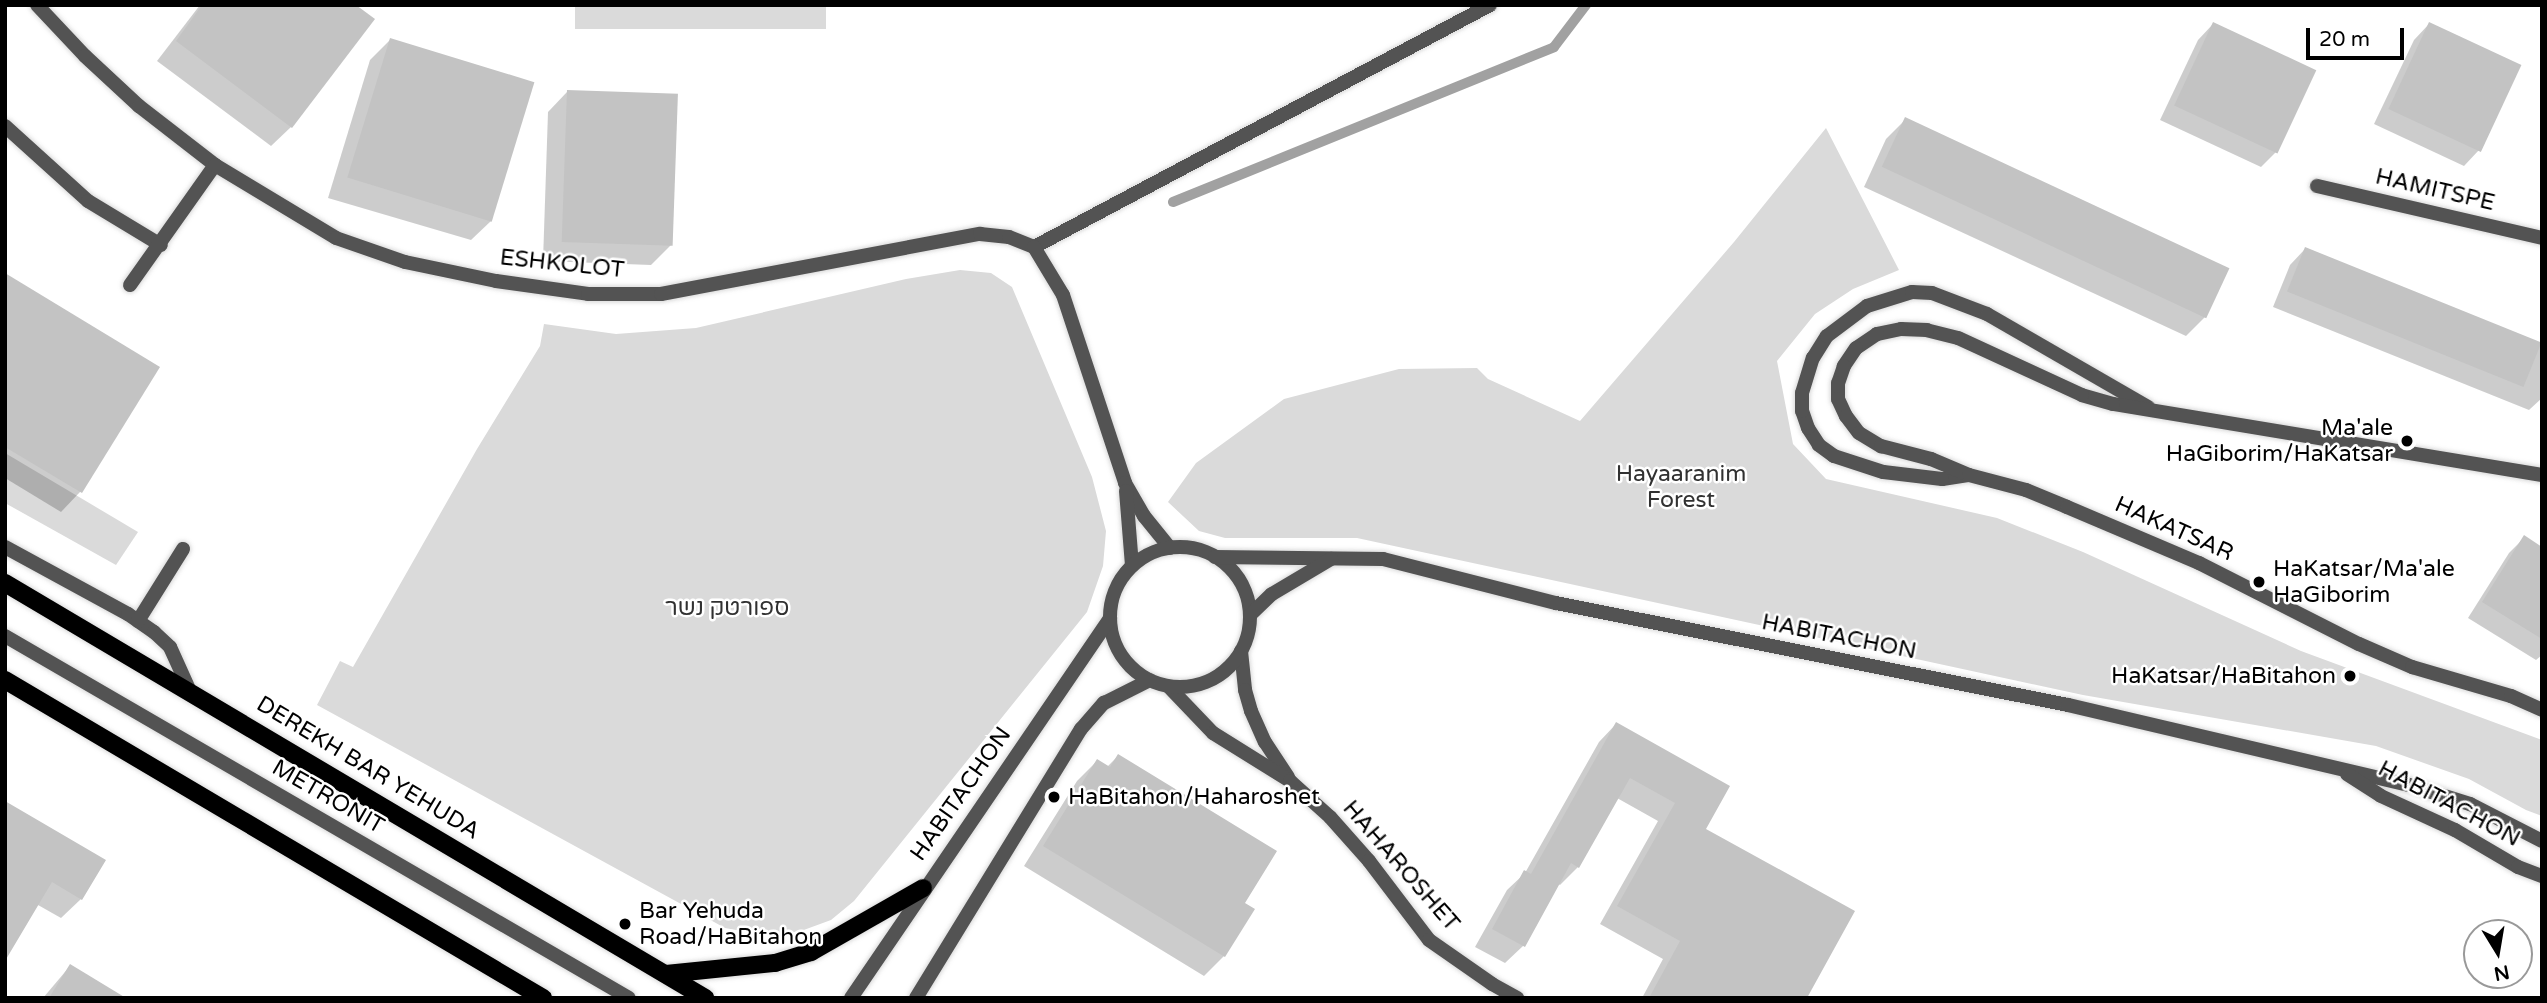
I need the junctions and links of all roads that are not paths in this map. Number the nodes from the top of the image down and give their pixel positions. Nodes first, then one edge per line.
1 (37, 5) edge
2 (1490, 5) edge
3 (5, 126) edge
4 (215, 165) junction
5 (2317, 186) dead end
6 (2542, 238) edge
7 (161, 245) junction
8 (1034, 247) junction
9 (130, 285) dead end
10 (2152, 410) junction
11 (1969, 475) junction
12 (2542, 475) edge
13 (1125, 483) junction
14 (5, 547) edge
15 (1170, 548) junction
16 (183, 549) dead end
17 (1215, 557) junction
18 (1332, 558) junction
19 (1132, 566) junction
20 (5, 583) edge
21 (1250, 615) junction
22 (1110, 618) junction
23 (138, 621) junction
24 (5, 636) edge
25 (1241, 651) junction
26 (5, 680) edge
27 (1150, 680) junction
28 (1170, 687) junction
29 (189, 689) junction
30 (2511, 696) junction
31 (2542, 697) edge
32 (2542, 710) edge
33 (2337, 767) junction
34 (1290, 781) junction
35 (2542, 841) edge
36 (2542, 876) edge
37 (923, 888) junction
38 (666, 974) junction
39 (543, 998) edge
40 (629, 998) edge
41 (705, 998) edge
42 (851, 998) edge
43 (916, 998) edge
44 (1517, 998) edge

1 - 4 street, ESHKOLOT
2 - 8 street
3 - 7 street
4 - 7 street
4 - 8 street, ESHKOLOT
5 - 6 street, HAMITSPE
7 - 9 street
8 - 13 street
10 - 11 street, HAKATSAR
10 - 11 street, HAKATSAR
10 - 12 street
11 - 30 street, HAKATSAR
13 - 15 street
13 - 19 street
14 - 23 street
15 - 17 street
15 - 19 street
16 - 23 street
17 - 18 street, HABITACHON
17 - 21 street
18 - 21 street
18 - 33 street, HABITACHON
19 - 22 street
20 - 29 main road, DEREKH BAR YEHUDA
21 - 25 street
22 - 27 street
22 - 37 street, HABITACHON
23 - 29 street
24 - 40 street, METRONIT
25 - 28 street
25 - 34 street, HAHAROSHET
26 - 39 main road
27 - 28 street
27 - 43 street
28 - 34 street, HAHAROSHET
29 - 38 main road, DEREKH BAR YEHUDA
30 - 31 street, HAKATSAR
30 - 32 street, HAKATSAR
33 - 35 street, HABITACHON
33 - 36 street, HABITACHON
34 - 44 street, HAHAROSHET
37 - 38 main road
37 - 42 street, HABITACHON
38 - 41 main road, DEREKH BAR YEHUDA

